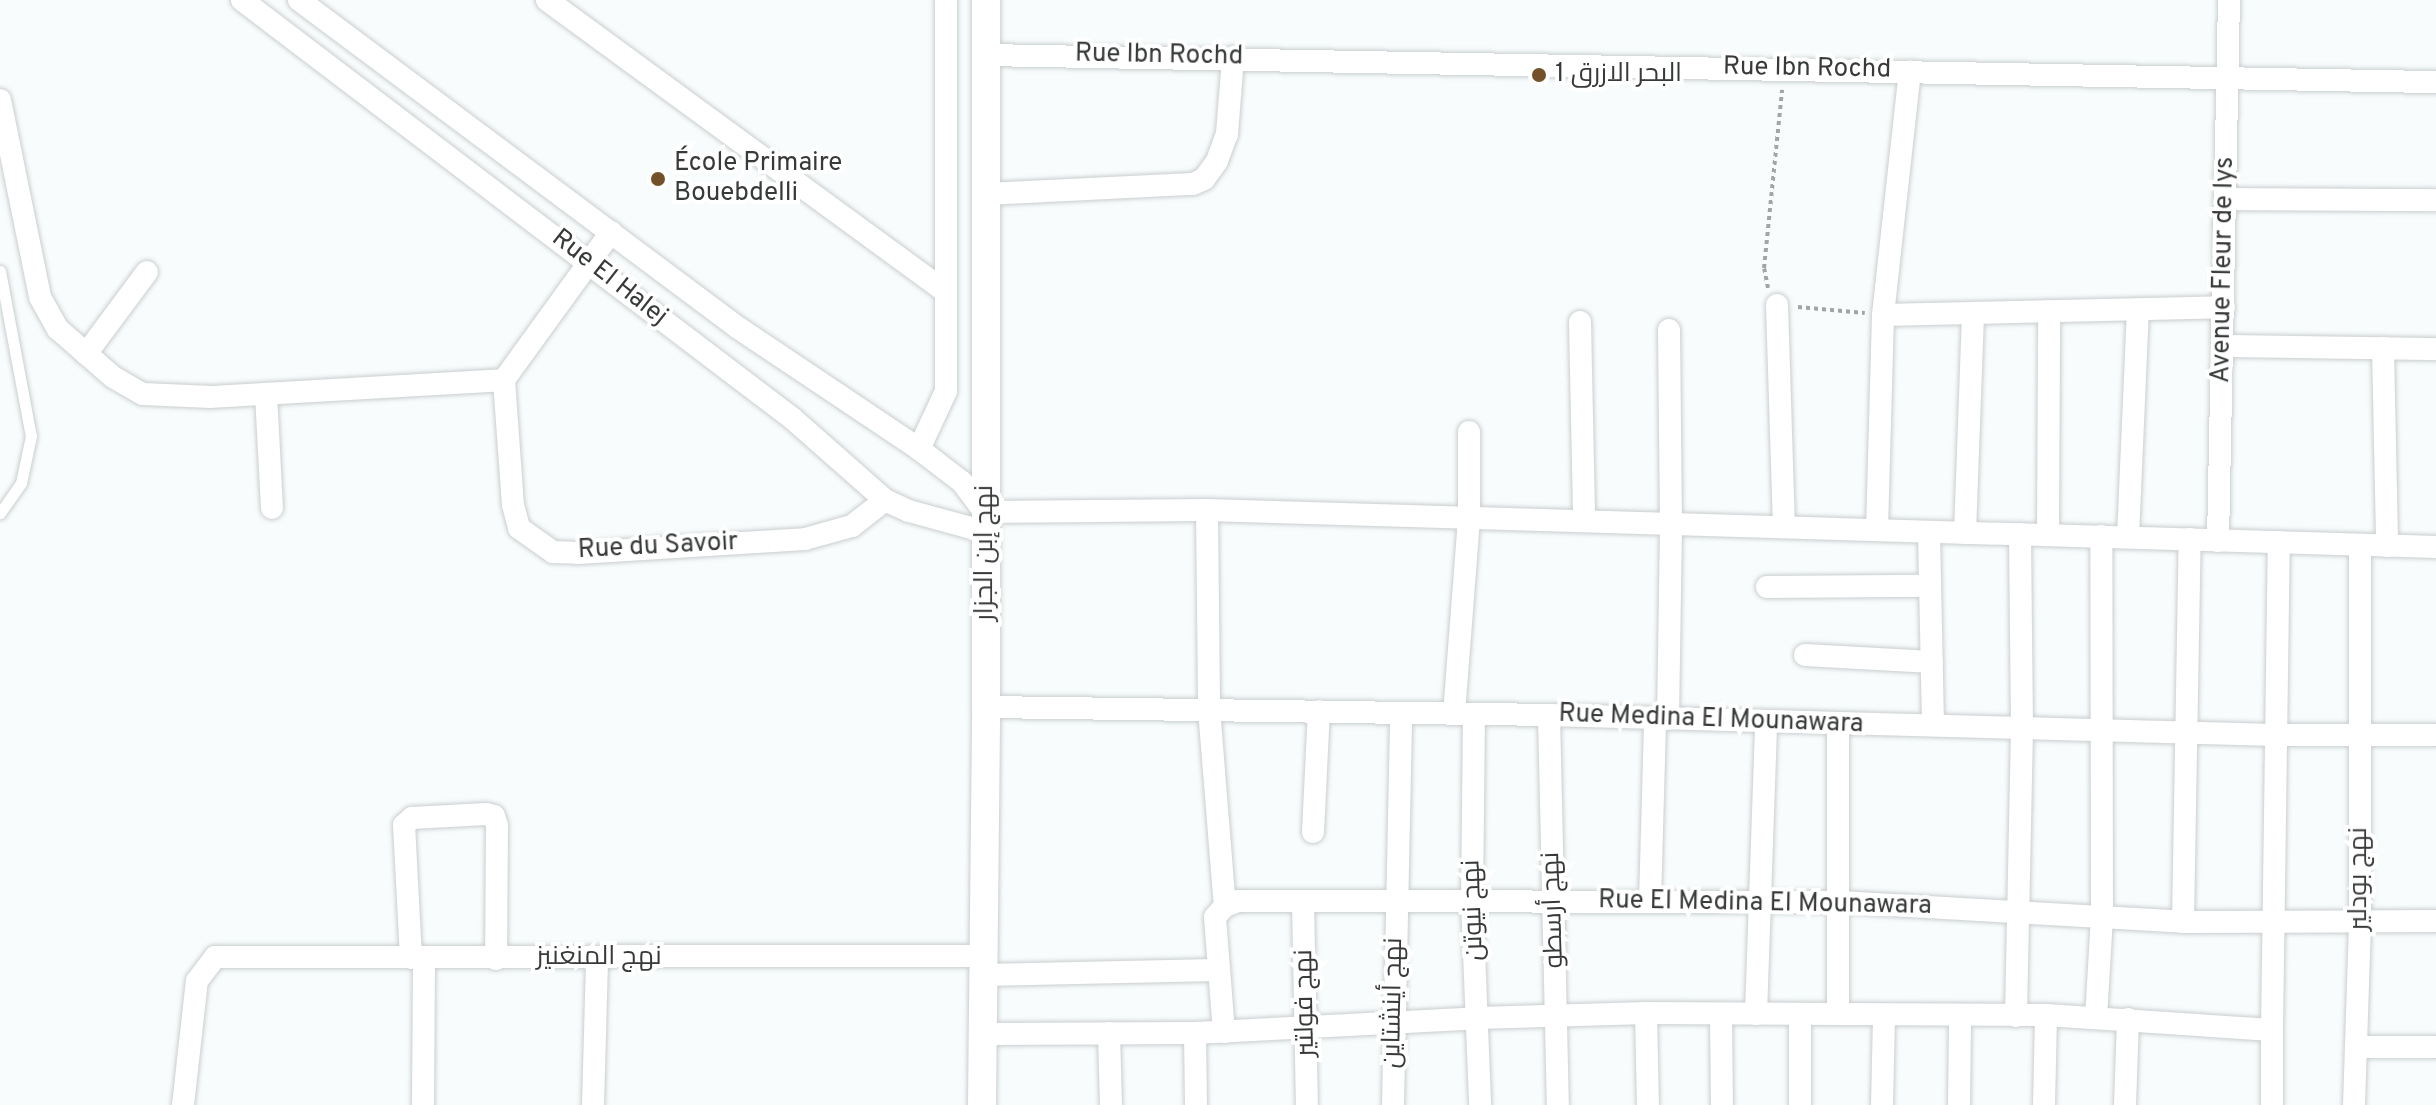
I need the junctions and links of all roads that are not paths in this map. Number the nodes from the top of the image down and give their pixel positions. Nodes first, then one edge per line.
1 (242, 0) edge
2 (299, 0) edge
3 (547, 0) edge
4 (986, 0) edge
5 (2229, 0) edge
6 (941, 4) edge
7 (985, 55) junction
8 (1233, 57) junction
9 (1910, 71) junction
10 (2228, 78) junction
11 (2436, 82) edge
12 (0, 100) edge
13 (986, 194) junction
14 (2226, 199) junction
15 (2436, 200) edge
16 (611, 232) junction
17 (587, 261) junction
18 (0, 271) edge
19 (147, 272) dead end
20 (945, 291) junction
21 (1777, 305) road end
22 (2224, 307) junction
23 (2138, 309) junction
24 (2049, 311) junction
25 (1973, 313) junction
26 (1883, 315) junction
27 (1580, 322) dead end
28 (1669, 330) dead end
29 (2223, 346) junction
30 (2383, 348) junction
31 (2436, 349) edge
32 (86, 354) junction
33 (504, 380) junction
34 (266, 394) junction
35 (1469, 432) dead end
36 (919, 449) junction
37 (885, 500) junction
38 (272, 508) dead end
39 (1207, 510) junction
40 (0, 513) edge
41 (1469, 520) junction
42 (1584, 521) junction
43 (985, 522) junction
44 (1671, 522) junction
45 (1784, 527) junction
46 (1877, 530) junction
47 (1929, 533) junction
48 (1965, 533) junction
49 (2020, 534) junction
50 (2048, 535) junction
51 (2101, 536) junction
52 (2128, 537) junction
53 (2190, 539) junction
54 (2218, 541) junction
55 (2279, 542) junction
56 (2360, 545) junction
57 (2387, 546) junction
58 (2436, 547) edge
59 (1930, 586) junction
60 (1767, 587) dead end
61 (1805, 655) dead end
62 (1932, 662) junction
63 (986, 707) junction
64 (1209, 709) junction
65 (1319, 711) junction
66 (1401, 713) junction
67 (1464, 714) junction
68 (1549, 715) junction
69 (1662, 719) junction
70 (1766, 722) junction
71 (1838, 725) junction
72 (1933, 725) junction
73 (2022, 727) junction
74 (2103, 732) junction
75 (2186, 732) junction
76 (2361, 734) junction
77 (2275, 735) junction
78 (2436, 735) edge
79 (1313, 832) dead end
80 (1303, 901) junction
81 (1395, 901) junction
82 (1553, 901) junction
83 (1472, 902) junction
84 (1650, 902) junction
85 (1762, 902) junction
86 (1840, 902) junction
87 (1225, 906) junction
88 (2016, 911) junction
89 (2102, 918) junction
90 (2274, 920) junction
91 (2360, 921) junction
92 (2436, 921) edge
93 (2183, 922) junction
94 (418, 958) junction
95 (496, 959) junction
96 (597, 959) junction
97 (984, 965) junction
98 (1217, 970) junction
99 (1646, 1013) junction
100 (1721, 1014) junction
101 (1756, 1014) junction
102 (1800, 1014) junction
103 (1838, 1014) junction
104 (1558, 1015) junction
105 (1884, 1015) junction
106 (2046, 1015) junction
107 (2016, 1016) junction
108 (1960, 1017) junction
109 (1478, 1018) junction
110 (2096, 1018) junction
111 (2128, 1019) junction
112 (1395, 1022) junction
113 (1308, 1027) junction
114 (2272, 1030) junction
115 (1224, 1032) junction
116 (1109, 1033) junction
117 (1195, 1033) junction
118 (985, 1034) junction
119 (2358, 1036) junction
120 (2436, 1047) edge
121 (183, 1105) edge
122 (423, 1105) edge
123 (593, 1105) edge
124 (982, 1105) edge
125 (1111, 1105) edge
126 (1196, 1105) edge
127 (1307, 1105) edge
128 (1393, 1105) edge
129 (1480, 1105) edge
130 (1558, 1105) edge
131 (1648, 1105) edge
132 (1722, 1105) edge
133 (1800, 1105) edge
134 (1882, 1105) edge
135 (1959, 1105) edge
136 (2044, 1105) edge
137 (2125, 1105) edge
138 (2272, 1105) edge
139 (2354, 1105) edge

1 - 17 street, Rue El Halej
2 - 16 street, Rue El Halej
3 - 20 street
4 - 7 street, نهج إبن الجزار
5 - 10 street, Avenue Fleur de lys
6 - 20 street
7 - 8 street, Rue Ibn Rochd
7 - 13 street, نهج إبن الجزار
8 - 9 street, Rue Ibn Rochd
8 - 13 street
9 - 10 street, Rue Ibn Rochd
9 - 26 street
10 - 11 street, Rue Ibn Rochd
10 - 14 street, Avenue Fleur de lys
12 - 32 street
13 - 43 street, نهج إبن الجزار
14 - 15 street
14 - 22 street, Avenue Fleur de lys
16 - 17 street
16 - 36 street, Rue El Halej
17 - 33 street
17 - 37 street, Rue El Halej
18 - 40 lane
19 - 32 street
20 - 36 street
21 - 45 street
22 - 23 street
22 - 29 street, Avenue Fleur de lys
23 - 24 street
23 - 52 street
24 - 25 street
24 - 50 street
25 - 26 street
25 - 48 street
26 - 46 street
27 - 42 street
28 - 44 street
29 - 30 street
29 - 54 street, Avenue Fleur de lys
30 - 31 street
30 - 57 street
32 - 34 street
33 - 34 street
33 - 37 street, Rue du Savoir
34 - 38 street
35 - 41 street, نهج نيوتن
36 - 43 street, Rue El Halej
37 - 43 street, Rue El Halej
39 - 41 street
39 - 43 street
39 - 64 street
41 - 42 street
41 - 67 street, نهج نيوتن
42 - 44 street
43 - 63 street, نهج إبن الجزار
44 - 45 street
44 - 69 street
45 - 46 street
46 - 47 street
47 - 48 street
47 - 59 street
48 - 49 street
49 - 50 street
49 - 73 street
50 - 51 street
51 - 52 street
51 - 74 street
52 - 53 street
53 - 54 street
53 - 75 street
54 - 55 street
55 - 56 street
55 - 77 street
56 - 57 street
56 - 76 street, نهج بودلير
57 - 58 street
59 - 60 street
59 - 62 street
61 - 62 street
62 - 72 street
63 - 64 street, Rue Medina El Mounawara
63 - 97 street, نهج إبن الجزار
64 - 65 street, Rue Medina El Mounawara
64 - 87 street
65 - 66 street, Rue Medina El Mounawara
65 - 79 street
66 - 67 street, Rue Medina El Mounawara
66 - 81 street, نهج أينشتاين
67 - 68 street, Rue Medina El Mounawara
67 - 83 street, نهج نيوتن
68 - 69 street, Rue Medina El Mounawara
68 - 82 street, نهج أرسطو
69 - 70 street, Rue Medina El Mounawara
69 - 84 street
70 - 71 street, Rue Medina El Mounawara
70 - 85 street
71 - 72 street, Rue Medina El Mounawara
71 - 86 street
72 - 73 street, Rue Medina El Mounawara
73 - 74 street, Rue Medina El Mounawara
73 - 88 street
74 - 75 street, Rue Medina El Mounawara
74 - 89 street
75 - 77 street, Rue Medina El Mounawara
75 - 93 street
76 - 77 street, Rue Medina El Mounawara
76 - 78 street, Rue Medina El Mounawara
76 - 91 street, نهج بودلير
77 - 90 street
80 - 81 street, Rue El Medina El Mounawara
80 - 87 street, Rue El Medina El Mounawara
80 - 113 street, نهج فولتير
81 - 83 street, Rue El Medina El Mounawara
81 - 112 street, نهج أينشتاين
82 - 83 street, Rue El Medina El Mounawara
82 - 84 street, Rue El Medina El Mounawara
82 - 104 street, نهج أرسطو
83 - 109 street, نهج نيوتن
84 - 85 street, Rue El Medina El Mounawara
85 - 86 street, Rue El Medina El Mounawara
85 - 101 street
86 - 88 street, Rue El Medina El Mounawara
86 - 103 street
87 - 98 street
88 - 89 street, Rue El Medina El Mounawara
88 - 107 street
89 - 93 street, Rue El Medina El Mounawara
89 - 110 street
90 - 91 street, Rue El Medina El Mounawara
90 - 93 street, Rue El Medina El Mounawara
90 - 114 street
91 - 92 street, Rue El Medina El Mounawara
91 - 119 street, نهج بودلير
94 - 95 street, نهج المنغنيز
94 - 95 street
94 - 121 street, نهج المنغنيز
94 - 122 street
95 - 96 street, نهج المنغنيز
96 - 97 street, نهج المنغنيز
96 - 123 street
97 - 98 street, نهج المنغنيز
97 - 118 street, نهج إبن الجزار
98 - 115 street
99 - 100 street
99 - 104 street
99 - 131 street
100 - 101 street
100 - 132 street
101 - 102 street
102 - 103 street
102 - 133 street
103 - 105 street
104 - 109 street
104 - 130 street, نهج أرسطو
105 - 108 street
105 - 134 street
106 - 107 street
106 - 110 street
106 - 136 street
107 - 108 street
108 - 135 street
109 - 112 street
109 - 129 street, نهج نيوتن
110 - 111 street
111 - 114 street
111 - 137 street
112 - 113 street
112 - 128 street, نهج أينشتاين
113 - 115 street
113 - 127 street, نهج فولتير
114 - 138 street
115 - 117 street
116 - 117 street
116 - 118 street
116 - 125 street
117 - 126 street
118 - 124 street, نهج إبن الجزار
119 - 120 street
119 - 139 street, نهج بودلير

